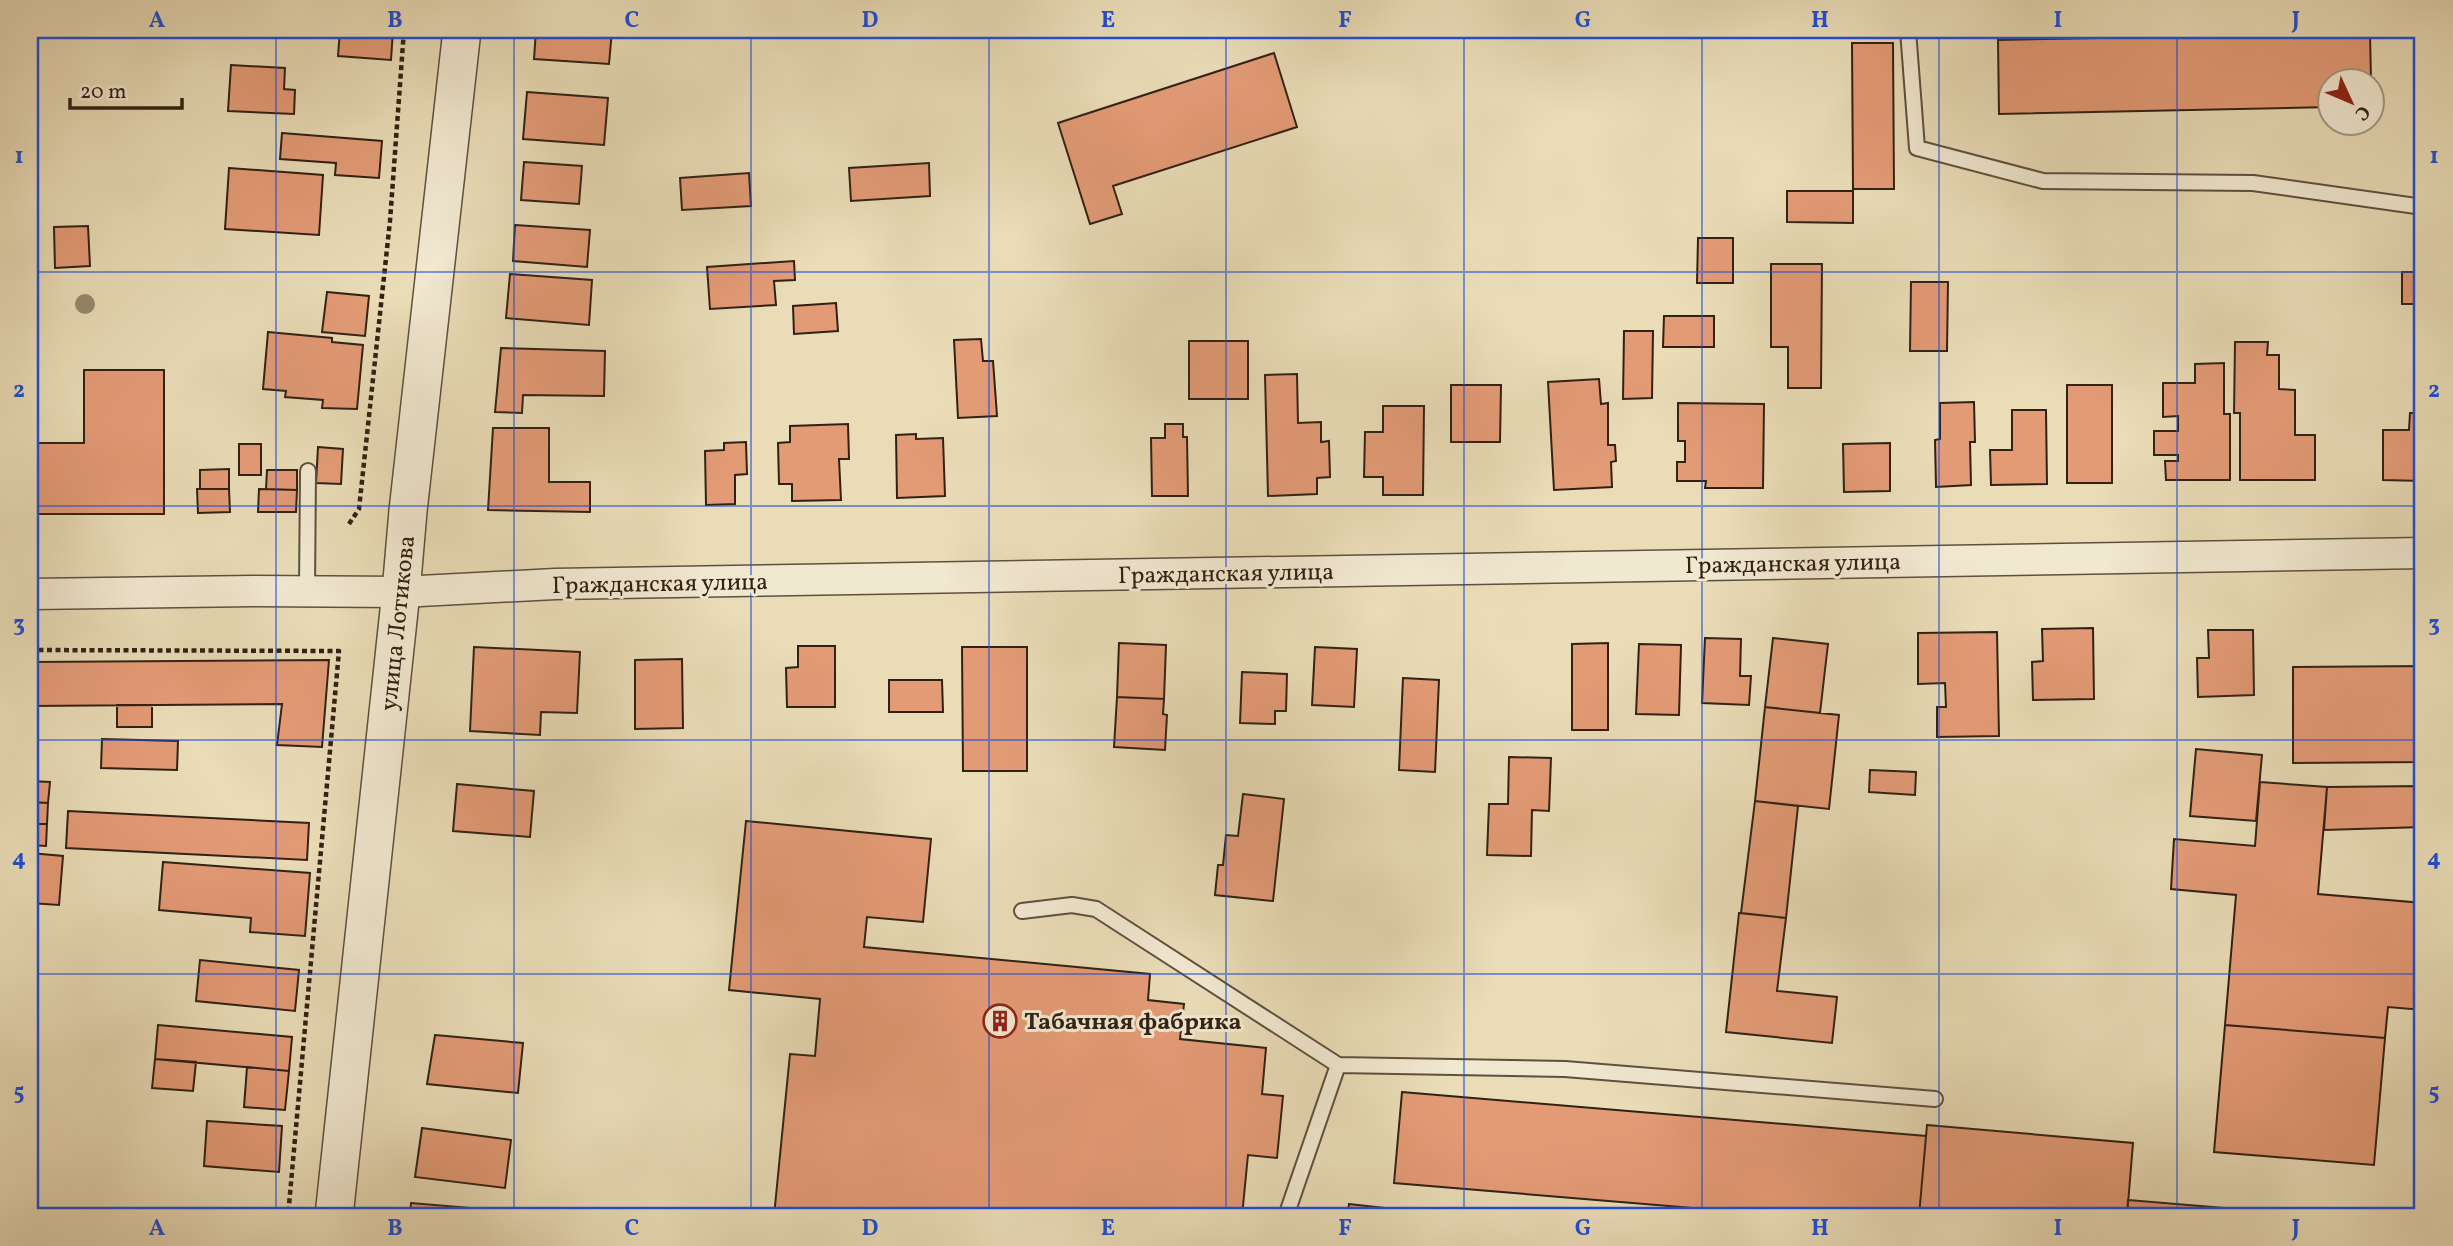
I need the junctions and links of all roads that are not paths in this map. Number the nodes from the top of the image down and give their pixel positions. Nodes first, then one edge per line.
1 (462, 30) edge
2 (1908, 30) edge
3 (2423, 207) edge
4 (308, 471) dead end
5 (2423, 553) edge
6 (307, 591) junction
7 (401, 592) junction
8 (30, 594) edge
9 (1022, 911) dead end
10 (1338, 1065) junction
11 (1935, 1098) dead end
12 (334, 1216) edge
13 (1286, 1216) edge

1 - 7 street, улица Лотикова
2 - 3 lane
4 - 6 lane
5 - 7 street, Гражданская улица
6 - 7 street, Гражданская улица
6 - 8 street, Гражданская улица
7 - 12 street, улица Лотикова
9 - 10 lane
10 - 11 lane
10 - 13 lane

